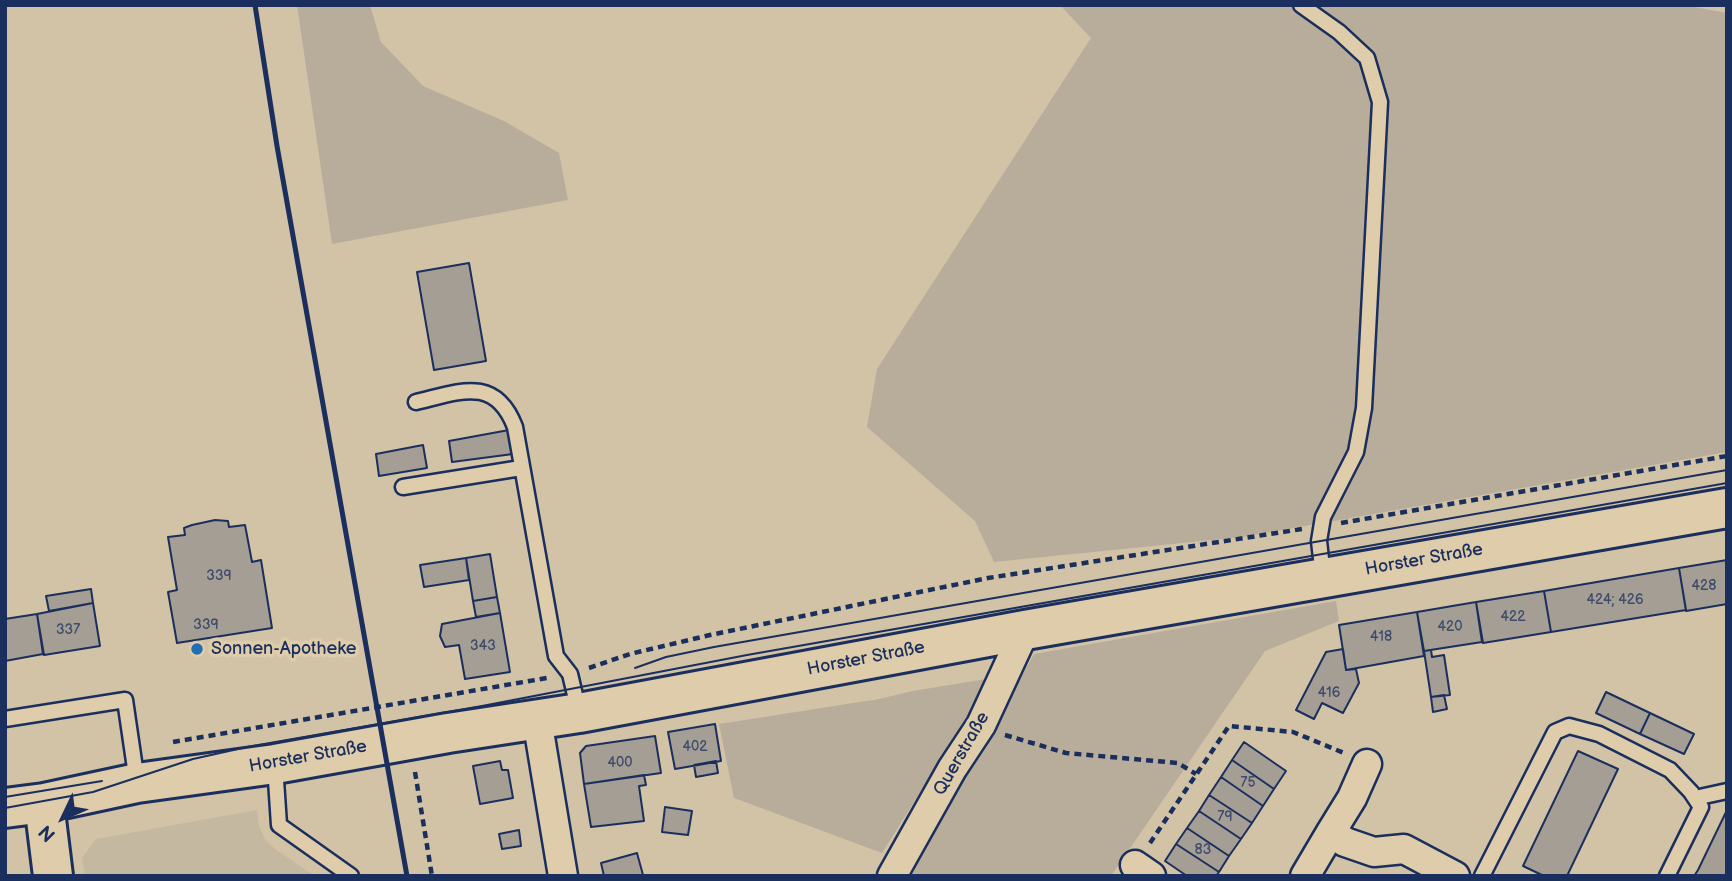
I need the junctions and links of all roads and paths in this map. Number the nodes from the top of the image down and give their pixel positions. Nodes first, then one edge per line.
1 (1301, 5) edge
2 (416, 402) dead end
3 (1727, 456) edge
4 (521, 468) junction
5 (403, 487) dead end
6 (1727, 508) edge
7 (1322, 526) junction
8 (1324, 578) junction
9 (1025, 630) junction
10 (564, 675) junction
11 (579, 713) junction
12 (5, 719) edge
13 (537, 719) junction
14 (981, 725) junction
15 (409, 740) junction
16 (166, 743) dead end
17 (275, 764) junction
18 (1367, 764) joint
19 (1196, 774) junction
20 (137, 783) junction
21 (1727, 791) edge
22 (1695, 798) junction
23 (44, 803) junction
24 (5, 808) edge
25 (1331, 832) junction
26 (1143, 871) edge
27 (53, 876) edge
28 (351, 876) edge
29 (432, 876) edge
30 (563, 876) edge
31 (892, 876) edge
32 (1305, 876) edge
33 (1455, 876) edge
34 (1482, 876) edge
35 (1667, 876) edge

1 - 7 lane
2 - 4 lane
3 - 7 path
4 - 5 lane
4 - 10 lane
6 - 8 main road, Horster Straße
7 - 8 lane
7 - 10 path
8 - 9 main road, Horster Straße
9 - 11 main road, Horster Straße
9 - 14 street, Querstraße
10 - 11 lane
10 - 16 path
11 - 13 main road, Horster Straße
12 - 20 lane
13 - 15 main road, Horster Straße
13 - 30 street
14 - 19 path
14 - 31 street, Querstraße
15 - 17 main road, Horster Straße
15 - 29 path
17 - 20 main road, Horster Straße
17 - 28 lane
18 - 19 path
18 - 25 street
19 - 26 path
20 - 23 main road, Horster Straße
21 - 22 lane
22 - 34 lane
22 - 35 lane
23 - 24 main road, Horster Straße
23 - 27 main road
25 - 32 street
25 - 33 street

